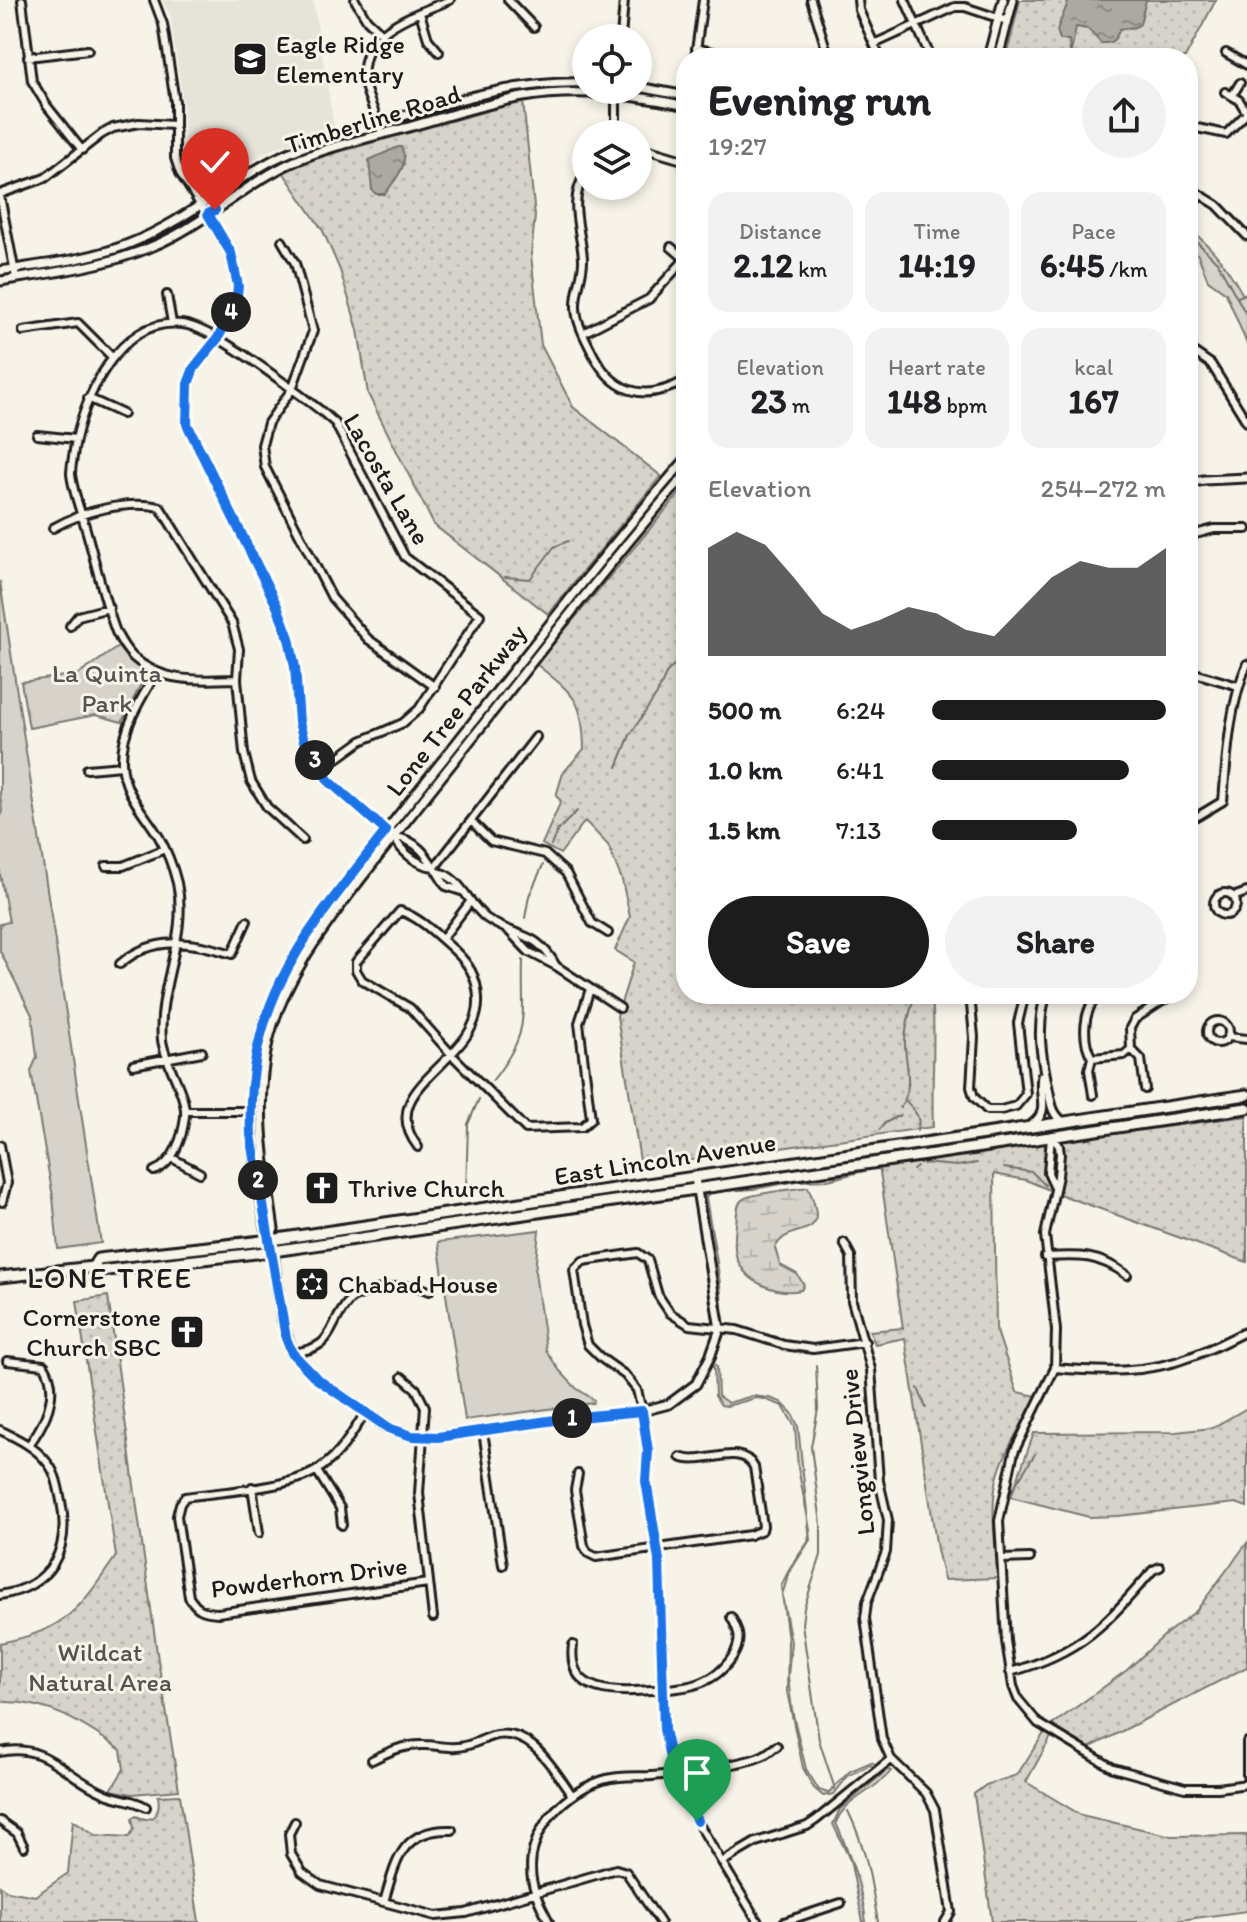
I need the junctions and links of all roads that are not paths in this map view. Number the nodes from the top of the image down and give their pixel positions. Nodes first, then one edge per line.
1 (22, 0) edge
2 (154, 0) edge
3 (355, 0) edge
4 (450, 0) edge
5 (508, 0) edge
6 (624, 0) edge
7 (703, 0) edge
8 (811, 0) edge
9 (858, 0) edge
10 (905, 0) edge
11 (1003, 0) edge
12 (1013, 0) edge
13 (953, 4) edge
14 (420, 13) junction
15 (998, 18) junction
16 (1007, 21) junction
17 (622, 24) edge
18 (915, 25) junction
19 (534, 27) dead end
20 (381, 33) junction
21 (874, 44) junction
22 (696, 48) edge
23 (826, 48) edge
24 (876, 48) edge
25 (926, 48) edge
26 (990, 48) edge
27 (1000, 48) edge
28 (88, 50) dead end
29 (439, 52) dead end
30 (1226, 53) dead end
31 (28, 57) junction
32 (1247, 65) edge
33 (1240, 83) dead end
34 (572, 84) edge
35 (652, 90) edge
36 (572, 93) edge
37 (676, 94) edge
38 (652, 99) edge
39 (676, 104) edge
40 (1247, 113) edge
41 (379, 124) junction
42 (174, 125) junction
43 (1198, 128) edge
44 (382, 134) junction
45 (82, 150) junction
46 (652, 151) edge
47 (676, 158) edge
48 (1198, 193) edge
49 (0, 195) edge
50 (576, 200) edge
51 (1, 206) edge
52 (203, 206) junction
53 (208, 214) junction
54 (1247, 236) edge
55 (282, 241) dead end
56 (671, 247) dead end
57 (676, 251) edge
58 (15, 268) junction
59 (676, 270) edge
60 (0, 271) edge
61 (16, 278) junction
62 (0, 281) edge
63 (167, 295) dead end
64 (172, 323) junction
65 (23, 331) dead end
66 (583, 333) junction
67 (218, 338) junction
68 (1198, 355) edge
69 (113, 358) junction
70 (676, 385) edge
71 (292, 389) junction
72 (88, 398) junction
73 (123, 414) dead end
74 (1247, 422) edge
75 (37, 435) dead end
76 (76, 439) junction
77 (676, 471) edge
78 (1247, 478) edge
79 (1198, 481) edge
80 (676, 486) edge
81 (82, 515) junction
82 (53, 528) dead end
83 (1247, 529) edge
84 (1198, 533) edge
85 (109, 608) junction
86 (70, 626) dead end
87 (1247, 664) edge
88 (157, 672) junction
89 (1198, 674) edge
90 (237, 679) junction
91 (1238, 686) junction
92 (435, 687) junction
93 (536, 737) dead end
94 (122, 766) junction
95 (87, 769) dead end
96 (321, 770) junction
97 (1198, 816) edge
98 (471, 821) junction
99 (386, 831) junction
100 (394, 837) junction
101 (303, 840) dead end
102 (165, 849) junction
103 (106, 866) dead end
104 (436, 870) junction
105 (1246, 892) edge
106 (1233, 897) dead end
107 (470, 902) junction
108 (247, 921) dead end
109 (507, 929) junction
110 (608, 933) dead end
111 (442, 939) junction
112 (177, 944) junction
113 (120, 964) dead end
114 (556, 966) junction
115 (590, 989) junction
116 (971, 1004) edge
117 (1023, 1004) edge
118 (1044, 1004) edge
119 (1089, 1004) edge
120 (1158, 1004) edge
121 (620, 1008) dead end
122 (1228, 1037) dead end
123 (1247, 1039) edge
124 (1131, 1049) junction
125 (202, 1052) dead end
126 (452, 1055) junction
127 (1092, 1058) junction
128 (166, 1060) junction
129 (133, 1065) dead end
130 (1043, 1074) junction
131 (1145, 1089) dead end
132 (1093, 1095) dead end
133 (1247, 1095) edge
134 (1247, 1108) edge
135 (186, 1111) junction
136 (250, 1111) junction
137 (260, 1111) junction
138 (1063, 1122) junction
139 (1050, 1124) junction
140 (1030, 1126) junction
141 (1051, 1136) junction
142 (0, 1145) edge
143 (418, 1147) dead end
144 (172, 1158) junction
145 (154, 1171) dead end
146 (200, 1173) dead end
147 (695, 1178) junction
148 (697, 1189) junction
149 (2, 1202) dead end
150 (270, 1235) junction
151 (844, 1243) dead end
152 (273, 1251) junction
153 (1045, 1257) junction
154 (93, 1267) junction
155 (1127, 1275) dead end
156 (0, 1277) edge
157 (429, 1291) dead end
158 (720, 1329) junction
159 (1247, 1331) edge
160 (865, 1342) junction
161 (292, 1353) junction
162 (7, 1361) dead end
163 (1055, 1368) junction
164 (402, 1377) dead end
165 (642, 1411) junction
166 (365, 1413) junction
167 (0, 1430) edge
168 (483, 1431) junction
169 (422, 1438) junction
170 (29, 1445) junction
171 (680, 1457) dead end
172 (317, 1471) junction
173 (578, 1474) dead end
174 (252, 1487) junction
175 (342, 1525) dead end
176 (259, 1533) dead end
177 (658, 1547) junction
178 (1030, 1558) dead end
179 (1003, 1559) junction
180 (503, 1565) dead end
181 (1160, 1567) dead end
182 (428, 1583) junction
183 (0, 1595) edge
184 (433, 1617) dead end
185 (731, 1617) dead end
186 (573, 1645) dead end
187 (1010, 1672) junction
188 (661, 1690) junction
189 (1247, 1742) edge
190 (777, 1746) dead end
191 (0, 1752) edge
192 (891, 1759) junction
193 (372, 1760) dead end
194 (673, 1772) junction
195 (1247, 1776) edge
196 (1247, 1784) edge
197 (572, 1795) junction
198 (146, 1807) dead end
199 (0, 1821) edge
200 (295, 1822) dead end
201 (452, 1830) dead end
202 (24, 1847) dead end
203 (722, 1862) junction
204 (535, 1892) junction
205 (384, 1902) junction
206 (841, 1903) dead end
207 (549, 1922) edge
208 (660, 1922) edge
209 (758, 1922) edge
210 (784, 1922) edge
211 (945, 1922) edge

1 - 31 street
2 - 42 street
3 - 20 street
4 - 14 street
5 - 19 street
6 - 17 street
7 - 22 street
8 - 23 street
9 - 21 street
10 - 18 street
11 - 15 street
12 - 16 street
13 - 15 street
13 - 18 street
14 - 20 street
14 - 29 street
15 - 16 street
15 - 26 street
16 - 27 street
18 - 21 street
18 - 25 street
20 - 41 street
21 - 24 street
28 - 31 street
30 - 32 street
31 - 45 street
33 - 40 street
34 - 41 street, Timberline Road
35 - 37 street
36 - 44 street, Timberline Road
38 - 39 street, Timberline Road
40 - 43 street
41 - 44 street
41 - 52 street, Timberline Road
42 - 45 street
42 - 52 street
44 - 53 street, Timberline Road
45 - 49 street
46 - 47 street
48 - 54 street
49 - 51 street
50 - 66 street
51 - 58 street
52 - 53 street
52 - 58 street, Timberline Road
53 - 61 street, Timberline Road
53 - 67 street
55 - 71 street
56 - 57 street
58 - 60 street, Timberline Road
58 - 61 street
59 - 66 street
61 - 62 street, Timberline Road
63 - 64 street
64 - 67 street, Lacosta Lane
64 - 69 street
65 - 69 street
66 - 70 street
67 - 71 street, Lacosta Lane
67 - 96 street
68 - 74 street
69 - 72 street
71 - 92 street
71 - 92 street, Lacosta Lane
72 - 73 street
72 - 76 street
75 - 76 street
76 - 81 street
77 - 99 street, Lone Tree Parkway
78 - 79 street
80 - 100 street, Lone Tree Parkway
81 - 82 street
81 - 85 street
81 - 90 street
83 - 84 street
85 - 86 street
85 - 88 street
87 - 91 street
88 - 90 street
88 - 94 street
89 - 91 street
90 - 101 street
91 - 97 street
92 - 96 street
93 - 98 street
94 - 95 street
94 - 102 street
96 - 99 street
98 - 104 street
98 - 110 street
99 - 100 street
99 - 136 street, Lone Tree Parkway
100 - 104 street
100 - 137 street, Lone Tree Parkway
102 - 103 street
102 - 112 street
104 - 107 street
105 - 106 street
107 - 109 street
107 - 111 street
108 - 112 street
109 - 114 street
109 - 114 street
111 - 126 street
111 - 126 street
112 - 113 street
112 - 128 street
114 - 115 street
115 - 121 street
115 - 126 street
116 - 117 street
118 - 130 street
119 - 127 street
120 - 124 street
122 - 123 street
124 - 127 street
124 - 131 street
125 - 128 street
126 - 143 street
127 - 132 street
128 - 129 street
128 - 135 street
130 - 138 street
130 - 140 street
133 - 138 main road, East Lincoln Avenue
134 - 141 main road, East Lincoln Avenue
135 - 136 street
135 - 144 street
136 - 137 street
136 - 150 street, Lone Tree Parkway
137 - 150 street, Lone Tree Parkway
138 - 139 main road, East Lincoln Avenue
139 - 140 main road, East Lincoln Avenue
139 - 141 street
140 - 147 main road, East Lincoln Avenue
141 - 148 main road, East Lincoln Avenue
141 - 153 street
142 - 149 street
144 - 145 street
144 - 146 street
147 - 148 street
147 - 150 main road, East Lincoln Avenue
148 - 152 main road, East Lincoln Avenue
148 - 158 street
150 - 152 street, Lone Tree Parkway
150 - 154 main road, East Lincoln Avenue
151 - 160 street, Longview Drive
152 - 154 main road, East Lincoln Avenue
152 - 161 street, Lone Tree Parkway
153 - 155 street
153 - 163 street
154 - 156 main road, East Lincoln Avenue
157 - 161 street
158 - 160 street
158 - 165 street
158 - 165 street
159 - 163 street
160 - 192 street, Longview Drive
161 - 166 street
162 - 170 street
163 - 179 street
164 - 169 street
165 - 168 street
165 - 177 street
166 - 169 street
166 - 172 street
167 - 170 street
168 - 169 street
168 - 180 street
169 - 182 street
170 - 183 street
171 - 177 street
172 - 174 street
172 - 175 street
173 - 177 street
174 - 176 street
174 - 182 street, Powderhorn Drive
177 - 188 street
178 - 179 street
179 - 187 street
181 - 187 street
182 - 184 street
185 - 188 street
186 - 188 street
187 - 196 street
188 - 194 street
189 - 195 street
190 - 194 street
191 - 198 street
192 - 203 street
192 - 211 street, Longview Drive
193 - 197 street
194 - 197 street
194 - 203 street
197 - 204 street
199 - 202 street
200 - 205 street
201 - 205 street
203 - 209 street
204 - 205 street
204 - 207 street
204 - 208 street
206 - 210 street

